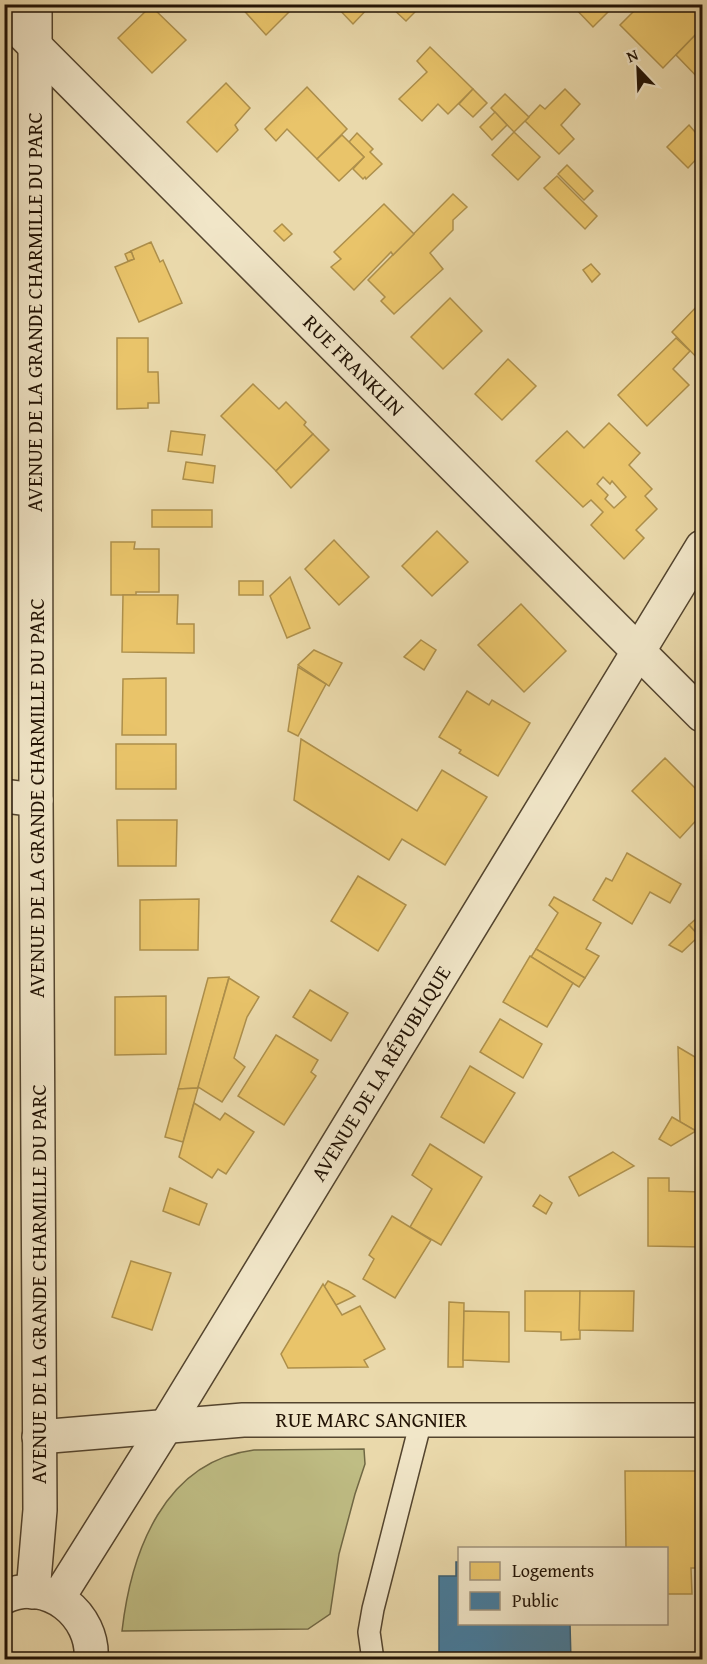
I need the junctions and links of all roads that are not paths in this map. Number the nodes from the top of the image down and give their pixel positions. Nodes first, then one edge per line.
1 (35, 4) edge
2 (4, 15) edge
3 (35, 46) junction
4 (702, 547) edge
5 (639, 651) junction
6 (702, 715) edge
7 (20, 798) edge
8 (702, 1420) edge
9 (422, 1421) junction
10 (166, 1426) junction
11 (39, 1437) junction
12 (32, 1596) edge
13 (91, 1659) edge
14 (374, 1659) edge

1 - 3 street, AVENUE DE LA GRANDE CHARMILLE DU PARC
2 - 3 street, RUE FRANKLIN
3 - 5 street, RUE FRANKLIN
3 - 7 street, AVENUE DE LA GRANDE CHARMILLE DU PARC
4 - 5 street, AVENUE DE LA RÉPUBLIQUE
5 - 6 street, RUE FRANKLIN
5 - 10 street, AVENUE DE LA RÉPUBLIQUE
7 - 11 street, AVENUE DE LA GRANDE CHARMILLE DU PARC
8 - 9 street, RUE MARC SANGNIER
9 - 10 street, RUE MARC SANGNIER
9 - 14 lane
10 - 11 street, RUE MARC SANGNIER
10 - 12 street, AVENUE DE LA RÉPUBLIQUE
11 - 12 street, AVENUE DE LA GRANDE CHARMILLE DU PARC
12 - 13 street

